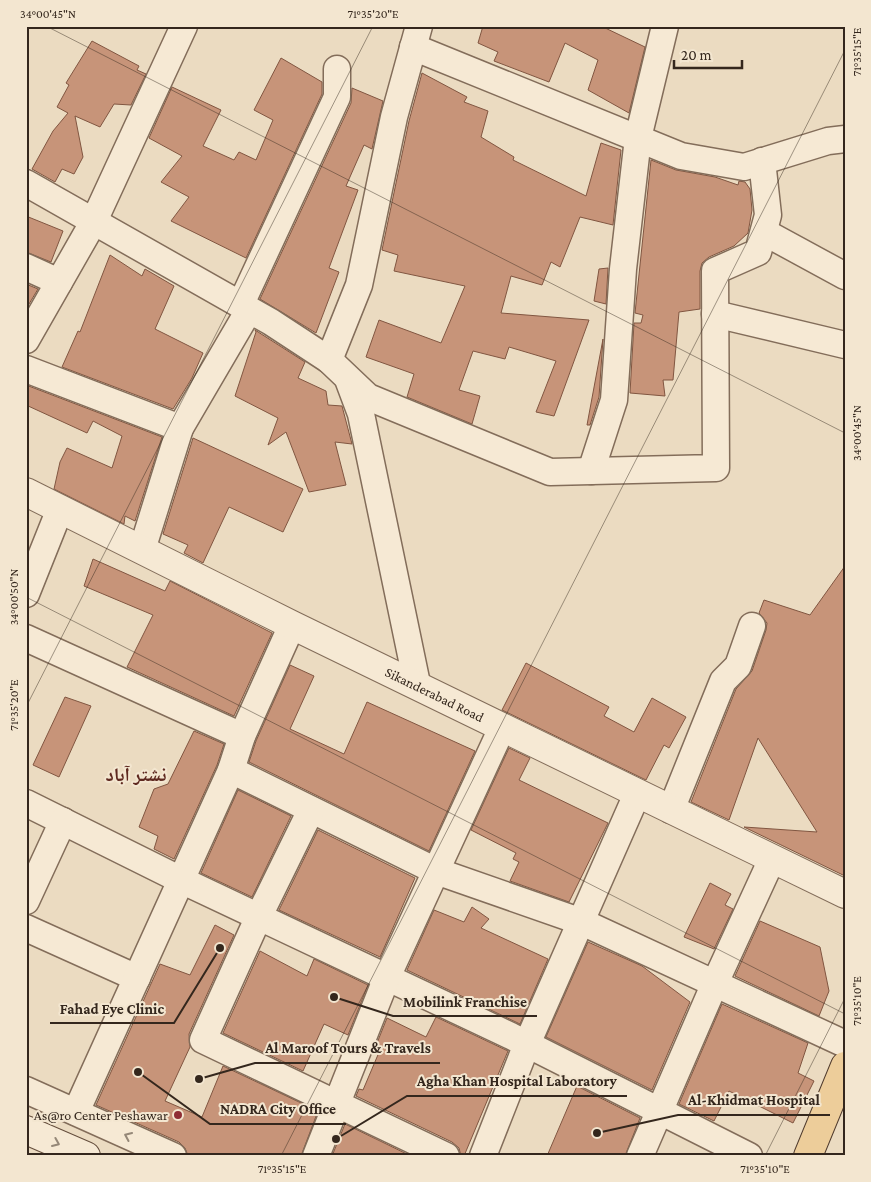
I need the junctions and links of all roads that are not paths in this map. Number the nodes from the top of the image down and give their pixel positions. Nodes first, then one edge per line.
1 (184, 26) edge
2 (665, 26) edge
3 (416, 37) edge
4 (337, 69) dead end
5 (638, 138) junction
6 (845, 139) edge
7 (762, 161) junction
8 (26, 183) edge
9 (94, 221) junction
10 (764, 232) junction
11 (26, 268) edge
12 (845, 276) edge
13 (59, 282) junction
14 (245, 307) junction
15 (716, 314) junction
16 (26, 340) edge
17 (845, 344) edge
18 (329, 360) junction
19 (26, 369) edge
20 (348, 379) junction
21 (180, 428) junction
22 (591, 471) junction
23 (26, 492) edge
24 (60, 509) junction
25 (142, 550) junction
26 (26, 594) edge
27 (292, 625) junction
28 (752, 626) dead end
29 (26, 638) edge
30 (416, 684) junction
31 (502, 728) junction
32 (242, 736) junction
33 (231, 770) junction
34 (637, 794) junction
35 (26, 803) edge
36 (311, 810) junction
37 (671, 810) junction
38 (63, 821) junction
39 (772, 859) junction
40 (436, 871) junction
41 (181, 880) junction
42 (845, 894) edge
43 (26, 901) edge
44 (259, 916) junction
45 (582, 922) junction
46 (26, 928) edge
47 (387, 977) junction
48 (137, 978) junction
49 (715, 984) junction
50 (527, 1044) junction
51 (845, 1044) edge
52 (845, 1066) edge
53 (26, 1090) edge
54 (337, 1104) junction
55 (659, 1110) junction
56 (76, 1112) junction
57 (26, 1130) edge
58 (86, 1156) edge
59 (173, 1156) edge
60 (316, 1156) edge
61 (446, 1156) edge
62 (483, 1156) edge
63 (640, 1156) edge
64 (749, 1156) edge
65 (808, 1156) edge

1 - 9 street
2 - 5 street
3 - 5 street
3 - 18 street
4 - 14 street
5 - 7 street
5 - 22 street
6 - 7 street
7 - 10 street
8 - 9 street
9 - 13 street
9 - 14 street
10 - 12 street
10 - 15 street
11 - 13 street
13 - 16 street
14 - 18 street
14 - 21 street
15 - 17 street
15 - 22 street
18 - 20 street
19 - 21 street
20 - 22 street
20 - 30 street
21 - 25 street
23 - 24 street, Sikanderabad Road
24 - 25 street, Sikanderabad Road
24 - 26 street
25 - 27 street, Sikanderabad Road
27 - 30 street, Sikanderabad Road
27 - 32 street
28 - 37 street
29 - 32 street
30 - 31 street, Sikanderabad Road
31 - 34 street, Sikanderabad Road
31 - 40 street
32 - 33 street
33 - 36 street
33 - 41 street
34 - 37 street, Sikanderabad Road
34 - 45 street
35 - 38 street
36 - 40 street
36 - 44 street
37 - 39 street, Sikanderabad Road
38 - 41 street
38 - 43 street
39 - 42 street, Sikanderabad Road
39 - 49 street
40 - 45 street
40 - 47 street
41 - 44 street
41 - 48 street
44 - 47 street
44 - 54 street
45 - 49 street
45 - 50 street
46 - 48 street
47 - 50 street
47 - 54 street
48 - 56 street
49 - 51 street
49 - 55 street
50 - 55 street
50 - 62 street
52 - 65 main road
53 - 56 street
54 - 60 street
54 - 61 street
55 - 63 street
55 - 64 street
59 -> 56 street
57 -> 58 street

